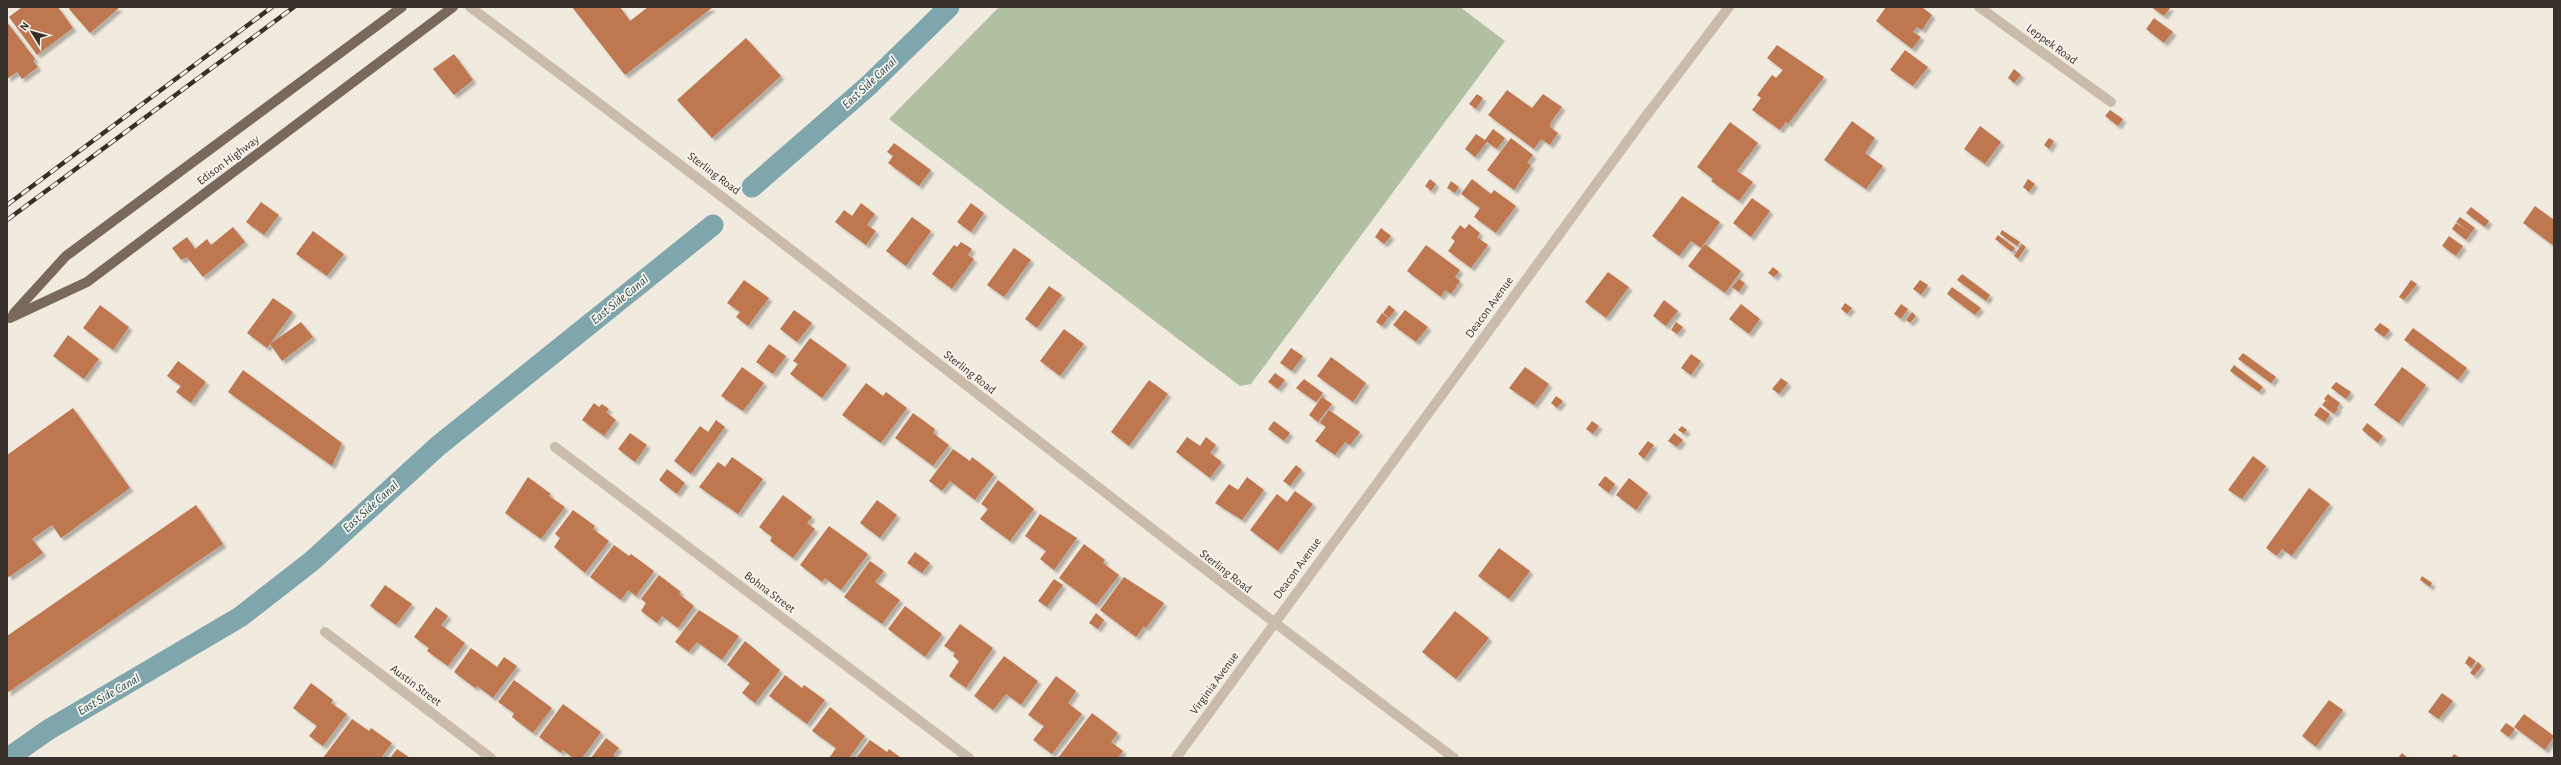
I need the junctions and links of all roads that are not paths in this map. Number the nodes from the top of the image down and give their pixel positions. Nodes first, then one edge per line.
1 (402, 7) edge
2 (453, 7) edge
3 (470, 7) edge
4 (1729, 7) edge
5 (1979, 7) edge
6 (2111, 102) dead end
7 (9, 319) edge
8 (555, 447) dead end
9 (1272, 623) junction
10 (325, 632) dead end
11 (491, 758) edge
12 (969, 758) edge
13 (1176, 758) edge
14 (1454, 758) edge

1 - 7 main road, Edison Highway
2 - 7 main road, Edison Highway
3 - 9 street, Sterling Road
4 - 9 street, Deacon Avenue
5 - 6 street, Leppek Road
8 - 12 street, Bohna Street
9 - 13 street, Virginia Avenue
9 - 14 street, Sterling Road
10 - 11 street, Austin Street

